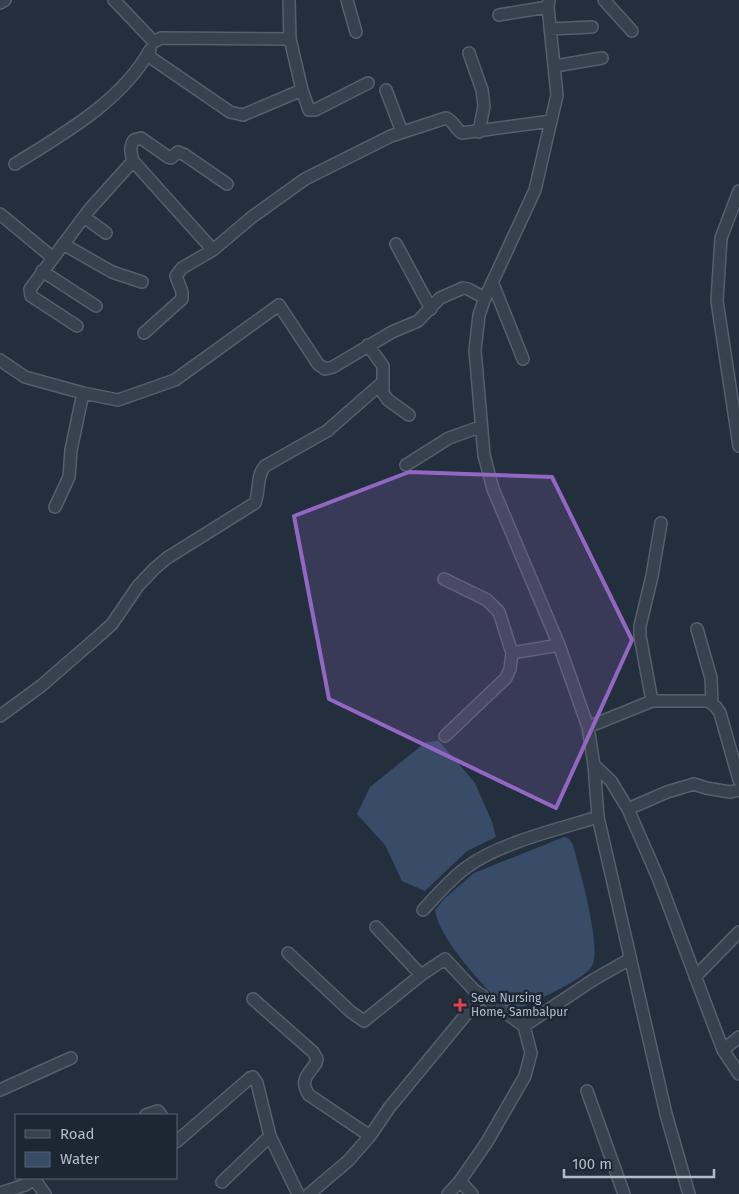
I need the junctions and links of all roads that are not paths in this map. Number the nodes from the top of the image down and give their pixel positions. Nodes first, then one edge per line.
1 (5, 0) edge
2 (114, 0) edge
3 (289, 0) edge
4 (347, 0) edge
5 (604, 0) edge
6 (0, 3) edge
7 (549, 3) edge
8 (499, 15) dead end
9 (592, 28) dead end
10 (550, 29) junction
11 (632, 31) dead end
12 (356, 32) dead end
13 (290, 39) junction
14 (154, 42) junction
15 (469, 53) dead end
16 (147, 55) junction
17 (602, 58) dead end
18 (555, 66) junction
19 (368, 83) dead end
20 (302, 90) junction
21 (386, 90) dead end
22 (551, 121) junction
23 (402, 132) junction
24 (479, 132) junction
25 (133, 161) junction
26 (15, 164) dead end
27 (227, 184) dead end
28 (739, 191) edge
29 (0, 214) edge
30 (84, 217) junction
31 (106, 233) dead end
32 (63, 244) junction
33 (396, 244) dead end
34 (213, 250) junction
35 (53, 258) junction
36 (42, 271) junction
37 (142, 282) dead end
38 (493, 284) junction
39 (485, 298) junction
40 (96, 306) dead end
41 (431, 308) junction
42 (77, 326) dead end
43 (144, 333) dead end
44 (368, 345) junction
45 (0, 360) edge
46 (522, 360) dead end
47 (383, 382) junction
48 (83, 393) junction
49 (408, 415) dead end
50 (480, 427) junction
51 (739, 446) edge
52 (406, 465) dead end
53 (55, 507) dead end
54 (661, 523) dead end
55 (444, 579) dead end
56 (697, 629) dead end
57 (559, 645) junction
58 (512, 652) junction
59 (652, 701) junction
60 (712, 703) junction
61 (0, 716) edge
62 (588, 727) junction
63 (445, 736) dead end
64 (594, 765) junction
65 (739, 780) edge
66 (739, 790) edge
67 (628, 809) junction
68 (598, 817) junction
69 (423, 910) dead end
70 (376, 927) dead end
71 (739, 932) edge
72 (288, 953) dead end
73 (630, 959) junction
74 (421, 975) junction
75 (695, 977) junction
76 (482, 995) junction
77 (253, 998) dead end
78 (524, 1026) junction
79 (739, 1037) edge
80 (723, 1050) junction
81 (71, 1058) dead end
82 (739, 1074) edge
83 (0, 1090) edge
84 (586, 1091) dead end
85 (149, 1114) edge
86 (160, 1114) edge
87 (270, 1136) junction
88 (370, 1136) junction
89 (178, 1140) edge
90 (34, 1179) edge
91 (36, 1179) edge
92 (460, 1181) junction
93 (222, 1182) dead end
94 (313, 1191) edge
95 (0, 1193) edge
96 (45, 1194) edge
97 (298, 1194) edge
98 (448, 1194) edge
99 (472, 1194) edge
100 (624, 1194) edge
101 (689, 1194) edge

1 - 6 street
2 - 14 street
3 - 13 street
4 - 12 street
5 - 11 street
7 - 8 street
7 - 10 street
9 - 10 street
10 - 18 street
13 - 14 street
13 - 20 street
14 - 16 street
15 - 24 street
16 - 20 street
16 - 26 street
17 - 18 street
18 - 22 street
19 - 20 street
21 - 23 street
22 - 24 street
22 - 38 street
23 - 24 street
23 - 34 street
25 - 27 street
25 - 30 street
25 - 34 street
28 - 51 street
29 - 35 street
30 - 31 street
30 - 32 street
32 - 35 street
32 - 37 street
33 - 41 street
34 - 43 street
35 - 36 street
36 - 40 street
36 - 42 street
38 - 39 street
38 - 46 street
39 - 41 street
39 - 50 street
41 - 44 street
44 - 47 street
44 - 48 street
45 - 48 street
47 - 49 street
47 - 61 street
48 - 53 street
50 - 52 street
50 - 57 street
54 - 59 street
55 - 58 street
56 - 60 street
57 - 58 street
57 - 62 street
58 - 63 street
59 - 60 street
59 - 62 street
60 - 65 street
62 - 64 street
64 - 67 street
64 - 68 street
66 - 67 street
67 - 75 street
68 - 69 street
68 - 73 street
70 - 74 street
71 - 75 street
72 - 74 street
73 - 78 street
73 - 101 street
74 - 76 street
75 - 80 street
76 - 78 street
76 - 88 street
77 - 88 street
78 - 92 street
79 - 80 street
80 - 82 street
81 - 83 street
84 - 100 street
85 - 86 street
87 - 89 street
87 - 93 street
87 - 97 street
88 - 94 street
90 - 95 street
91 - 96 street
92 - 98 street
92 - 99 street

